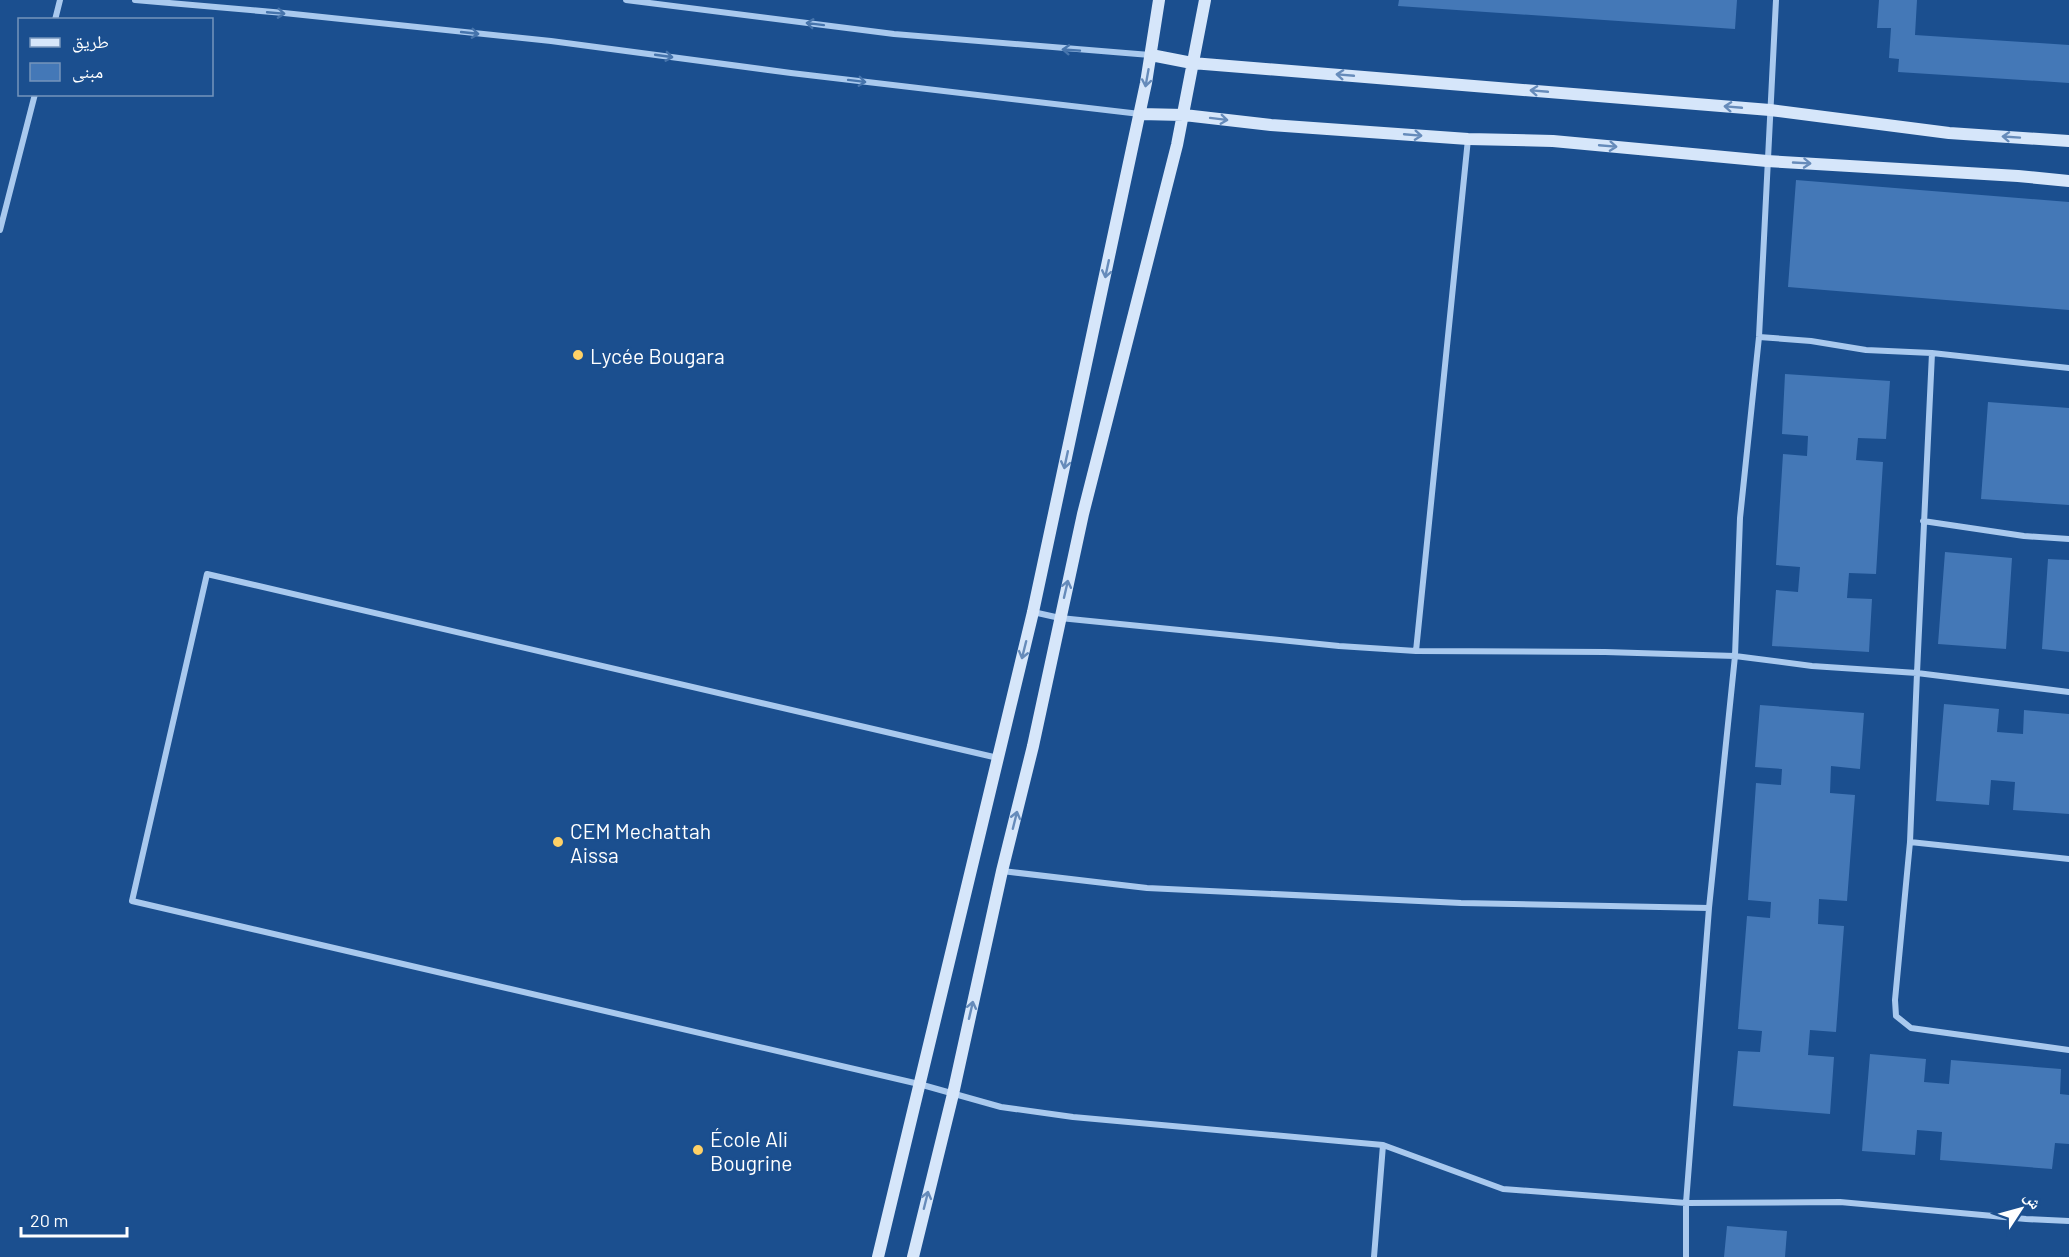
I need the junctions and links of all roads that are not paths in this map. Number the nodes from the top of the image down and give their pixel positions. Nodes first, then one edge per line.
1 (60, 0) edge
2 (135, 0) edge
3 (626, 0) edge
4 (1160, 0) edge
5 (1205, 0) edge
6 (1776, 0) edge
7 (56, 18) edge
8 (1151, 55) junction
9 (1192, 63) junction
10 (34, 96) edge
11 (1770, 110) junction
12 (1140, 114) junction
13 (1184, 115) junction
14 (1468, 140) junction
15 (2069, 141) edge
16 (1767, 161) junction
17 (2069, 181) edge
18 (0, 230) edge
19 (1759, 337) junction
20 (1932, 353) junction
21 (2069, 368) edge
22 (1923, 521) junction
23 (2069, 539) edge
24 (1033, 612) junction
25 (1060, 618) junction
26 (1416, 651) junction
27 (1735, 657) junction
28 (1917, 673) junction
29 (2069, 692) edge
30 (998, 758) junction
31 (1910, 842) junction
32 (2069, 859) edge
33 (1002, 871) junction
34 (1709, 908) junction
35 (2069, 1050) edge
36 (919, 1084) junction
37 (953, 1094) junction
38 (1383, 1145) junction
39 (1686, 1203) junction
40 (2069, 1221) edge
41 (878, 1257) edge
42 (913, 1257) edge
43 (1374, 1257) edge
44 (1686, 1257) edge

1 - 7 street
2 -> 12 street
8 -> 3 street
4 - 8 main road
5 - 9 main road
6 - 11 street
8 - 9 main road
8 -> 12 main road
11 -> 9 main road
9 - 13 main road
10 - 18 street
15 -> 11 main road
11 - 16 street
12 - 13 main road
12 -> 24 main road
13 -> 14 main road
25 -> 13 main road
14 -> 16 main road
14 - 26 street
16 -> 17 main road
16 - 19 street
19 - 20 street
19 - 27 street
20 - 21 street
20 - 22 street
22 - 23 street
22 - 28 street
24 - 25 street
24 -> 30 main road
25 - 26 street
33 -> 25 main road
26 - 27 street
27 - 28 street
27 - 34 street
28 - 29 street
28 - 31 street
30 - 36 main road
30 - 36 street
31 - 32 street
31 - 35 street
33 - 34 street
37 -> 33 main road
34 - 39 street
36 - 37 street
36 - 41 main road
37 - 38 street
42 -> 37 main road
38 - 39 street
38 - 43 street
39 - 40 street
39 - 44 street

